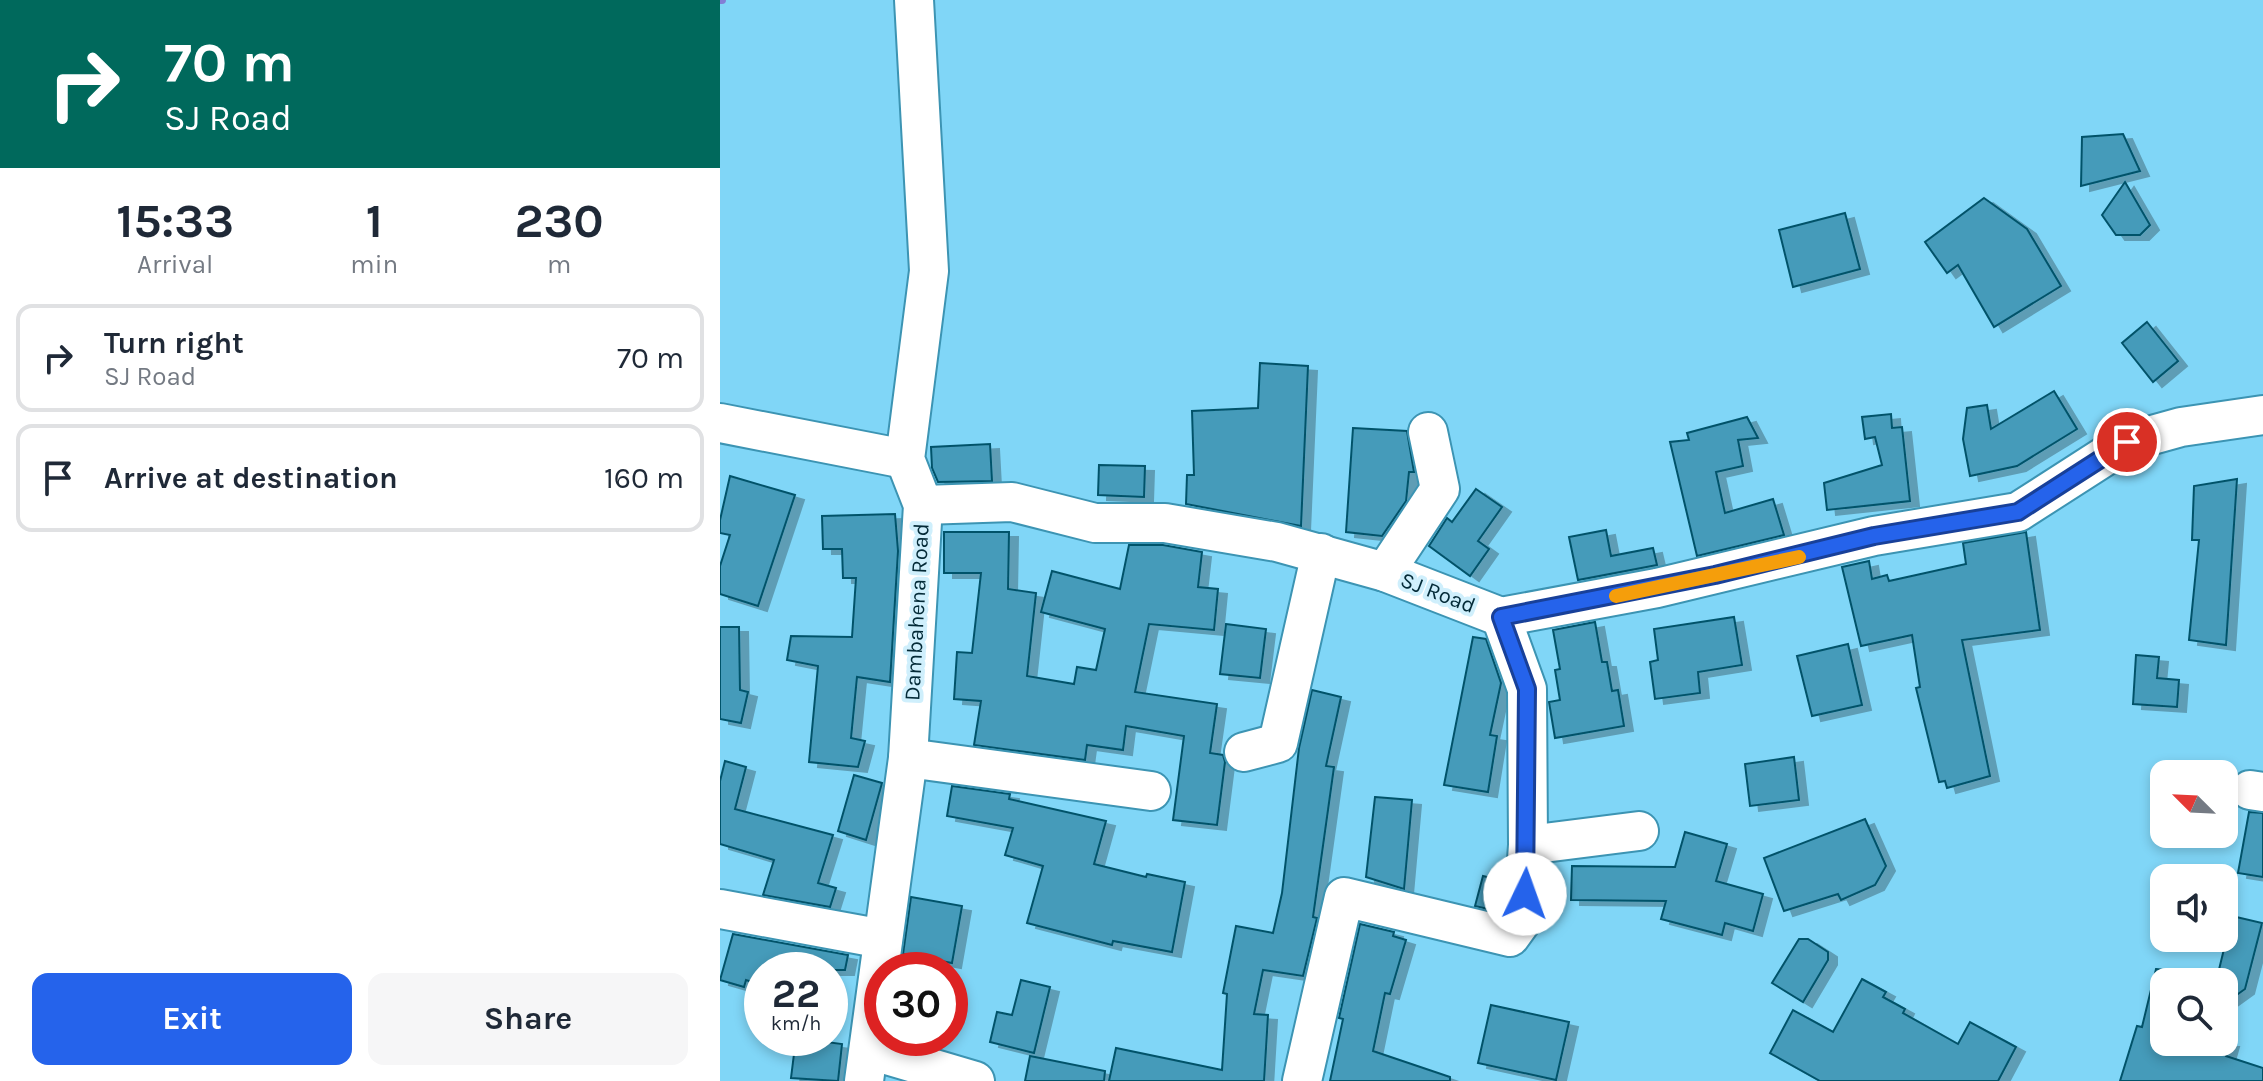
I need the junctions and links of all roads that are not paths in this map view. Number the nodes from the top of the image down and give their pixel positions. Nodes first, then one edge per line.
1 (914, 0) edge
2 (2263, 415) edge
3 (1428, 432) dead end
4 (723, 434) edge
5 (905, 459) junction
6 (923, 505) junction
7 (1321, 553) junction
8 (1385, 572) junction
9 (1501, 617) junction
10 (1244, 752) dead end
11 (908, 758) junction
12 (1151, 791) dead end
13 (1639, 831) dead end
14 (1528, 845) junction
15 (720, 909) edge
16 (883, 939) junction
17 (867, 1066) edge
18 (975, 1081) edge
19 (1302, 1081) edge

1 - 5 street, Dambahena Road
2 - 9 street, SJ Road
3 - 8 street
4 - 5 street
5 - 6 street, Dambahena Road
6 - 7 street, SJ Road
6 - 11 street, Dambahena Road
7 - 8 street, SJ Road
7 - 10 street
8 - 9 street, SJ Road
9 - 14 street
11 - 12 street
11 - 16 street, Dambahena Road
13 - 14 street
14 - 19 street
15 - 16 street
16 - 17 street, Dambahena Road
17 - 18 street

